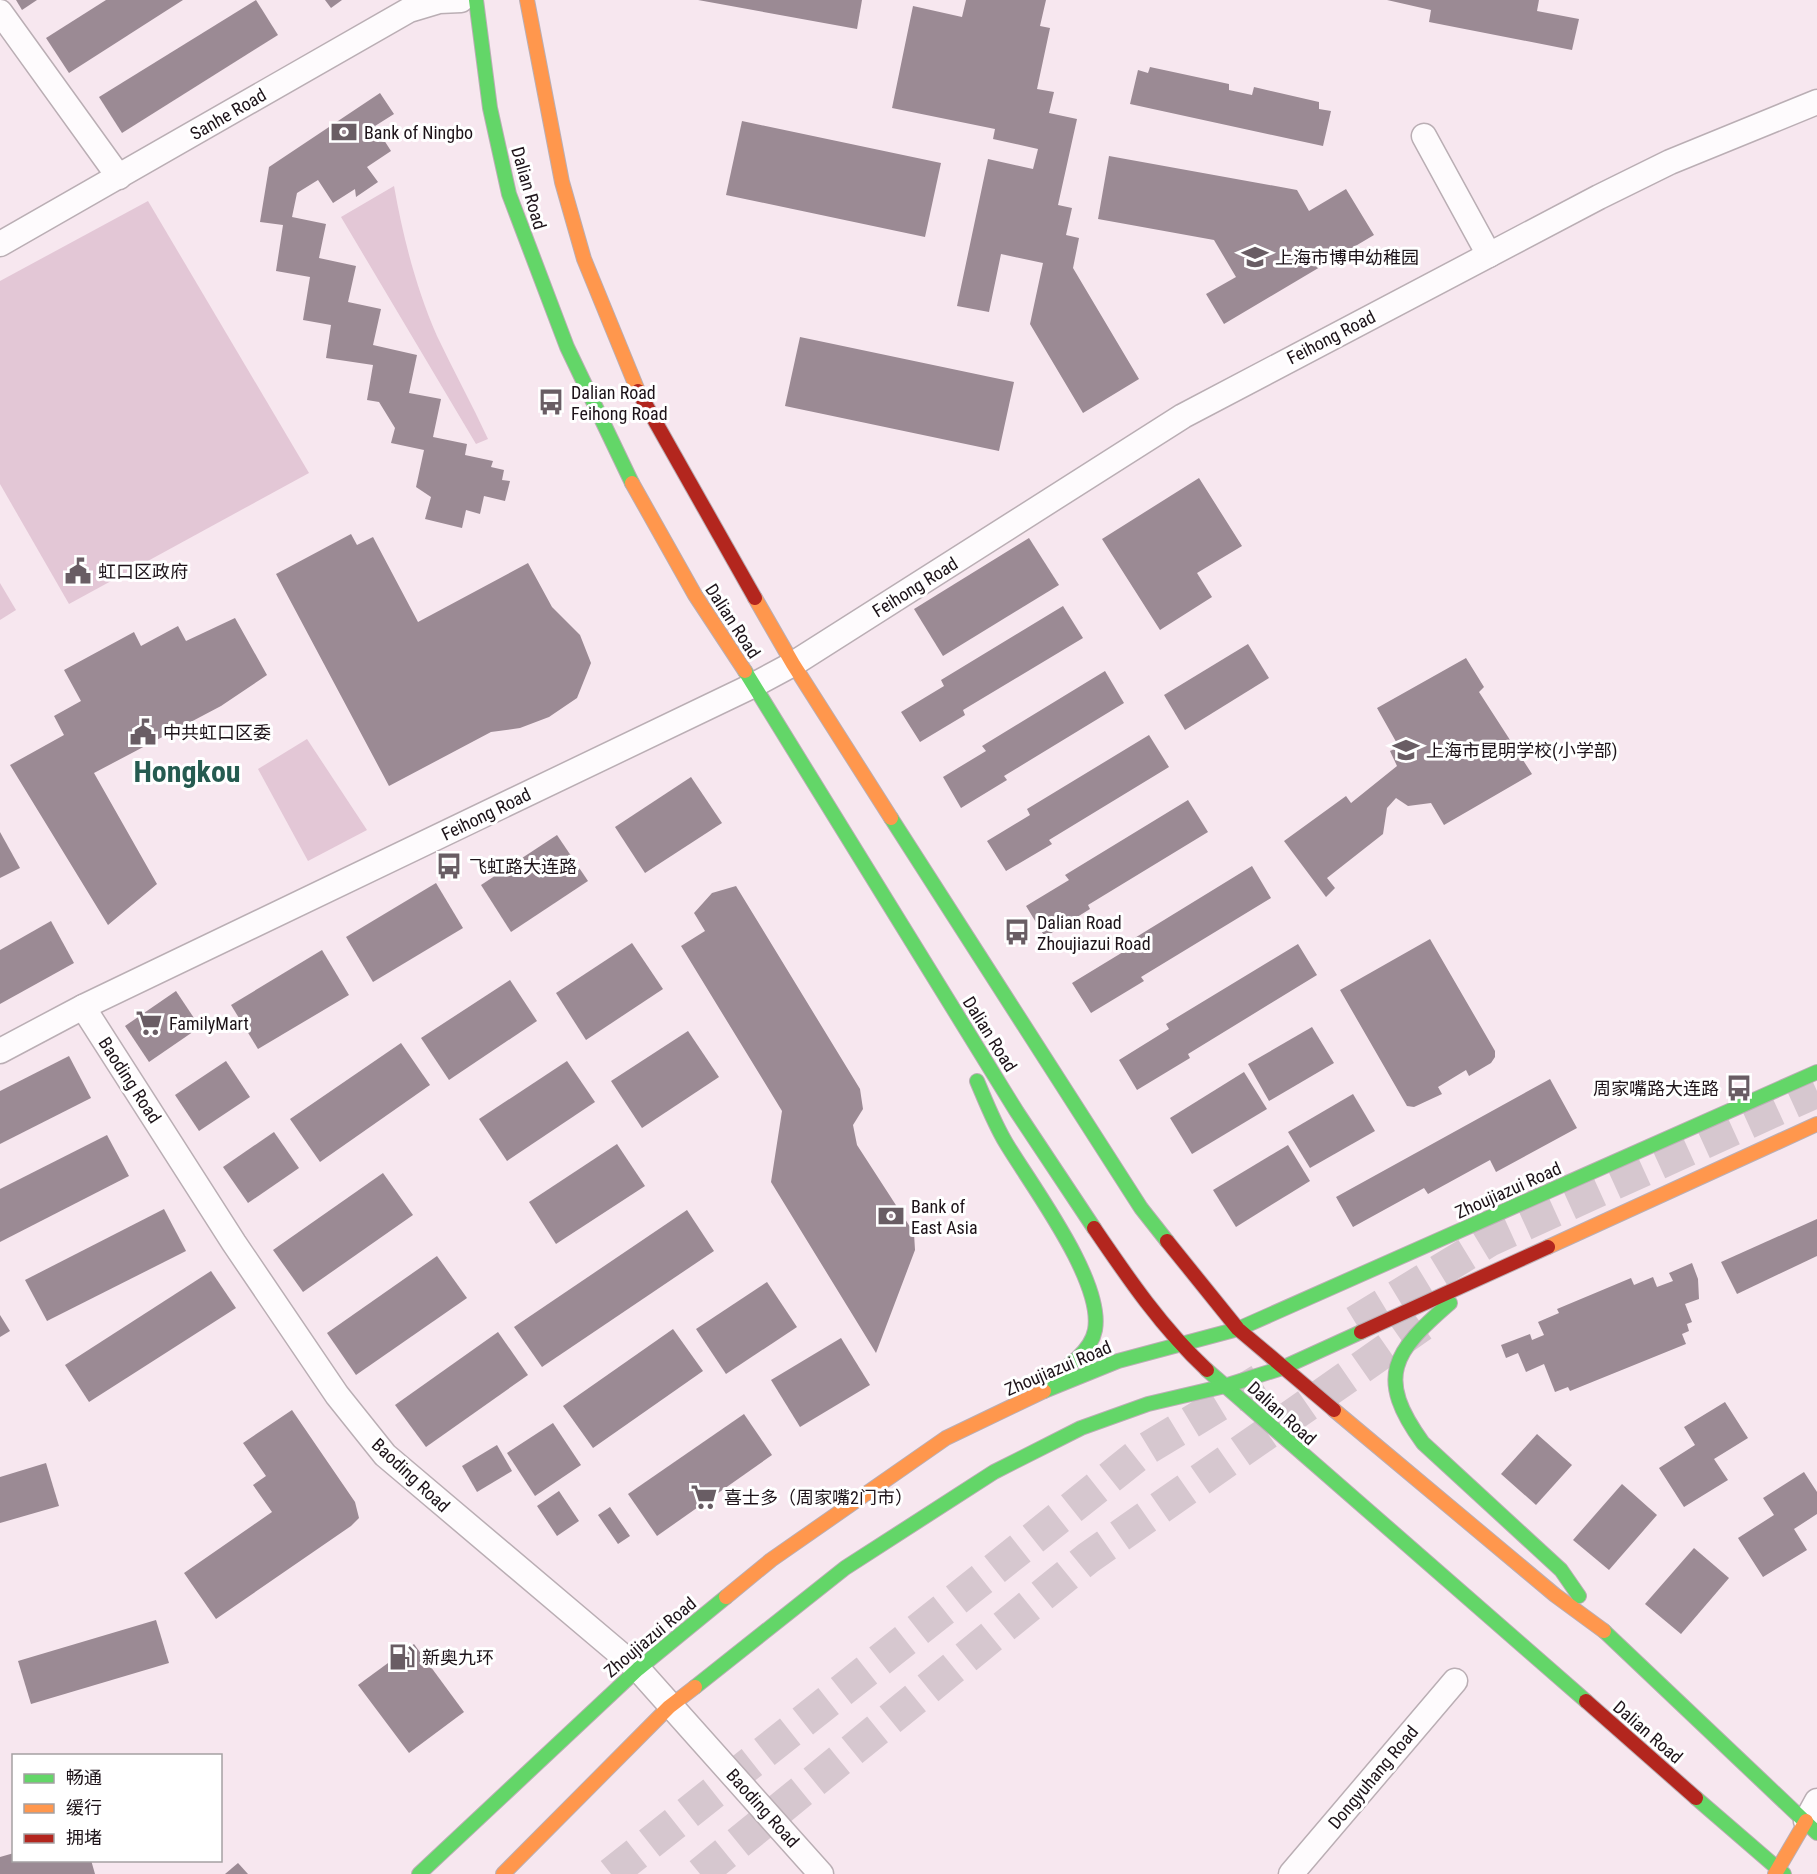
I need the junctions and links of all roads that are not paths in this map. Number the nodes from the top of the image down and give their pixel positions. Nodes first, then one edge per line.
1 (461, 0) edge
2 (476, 0) edge
3 (527, 0) edge
4 (0, 12) edge
5 (1817, 102) edge
6 (1424, 136) dead end
7 (119, 177) junction
8 (0, 244) edge
9 (1489, 255) junction
10 (793, 664) junction
11 (754, 685) junction
12 (83, 1007) junction
13 (956, 1013) junction
14 (0, 1051) edge
15 (1817, 1072) edge
16 (1817, 1124) edge
17 (1541, 1249) junction
18 (1238, 1329) junction
19 (1179, 1344) junction
20 (1282, 1368) junction
21 (1225, 1386) junction
22 (987, 1419) junction
23 (1608, 1634) junction
24 (638, 1669) junction
25 (1455, 1681) dead end
26 (669, 1707) junction
27 (1813, 1818) edge
28 (1779, 1872) edge
29 (418, 1874) edge
30 (503, 1874) edge
31 (821, 1874) edge
32 (1291, 1874) edge

1 - 7 street, Sanhe Road
2 - 11 main road, Dalian Road
3 - 10 main road, Dalian Road
4 - 7 street
5 - 9 street, Feihong Road
6 - 9 street
7 - 8 street, Sanhe Road
9 - 10 street, Feihong Road
10 - 11 street, Feihong Road
10 - 18 main road, Dalian Road
11 - 12 street, Feihong Road
11 - 13 main road, Dalian Road
12 - 14 street, Feihong Road
12 - 24 street, Baoding Road
13 - 19 main road, Dalian Road
13 - 22 main road
15 - 18 main road, Zhoujiazui Road
16 - 17 main road
17 - 20 main road
17 - 23 main road
18 - 19 main road, Zhoujiazui Road
18 - 20 main road, Dalian Road
19 - 21 main road, Dalian Road
19 - 22 main road, Zhoujiazui Road
20 - 21 main road
20 - 23 main road, Dalian Road
21 - 26 main road
21 - 28 main road, Dalian Road
22 - 24 main road, Zhoujiazui Road
23 - 27 main road, Dalian Road
24 - 26 street, Baoding Road
24 - 29 main road, Zhoujiazui Road
25 - 32 street, Dongyuhang Road
26 - 30 main road
26 - 31 street, Baoding Road
27 - 28 main road

